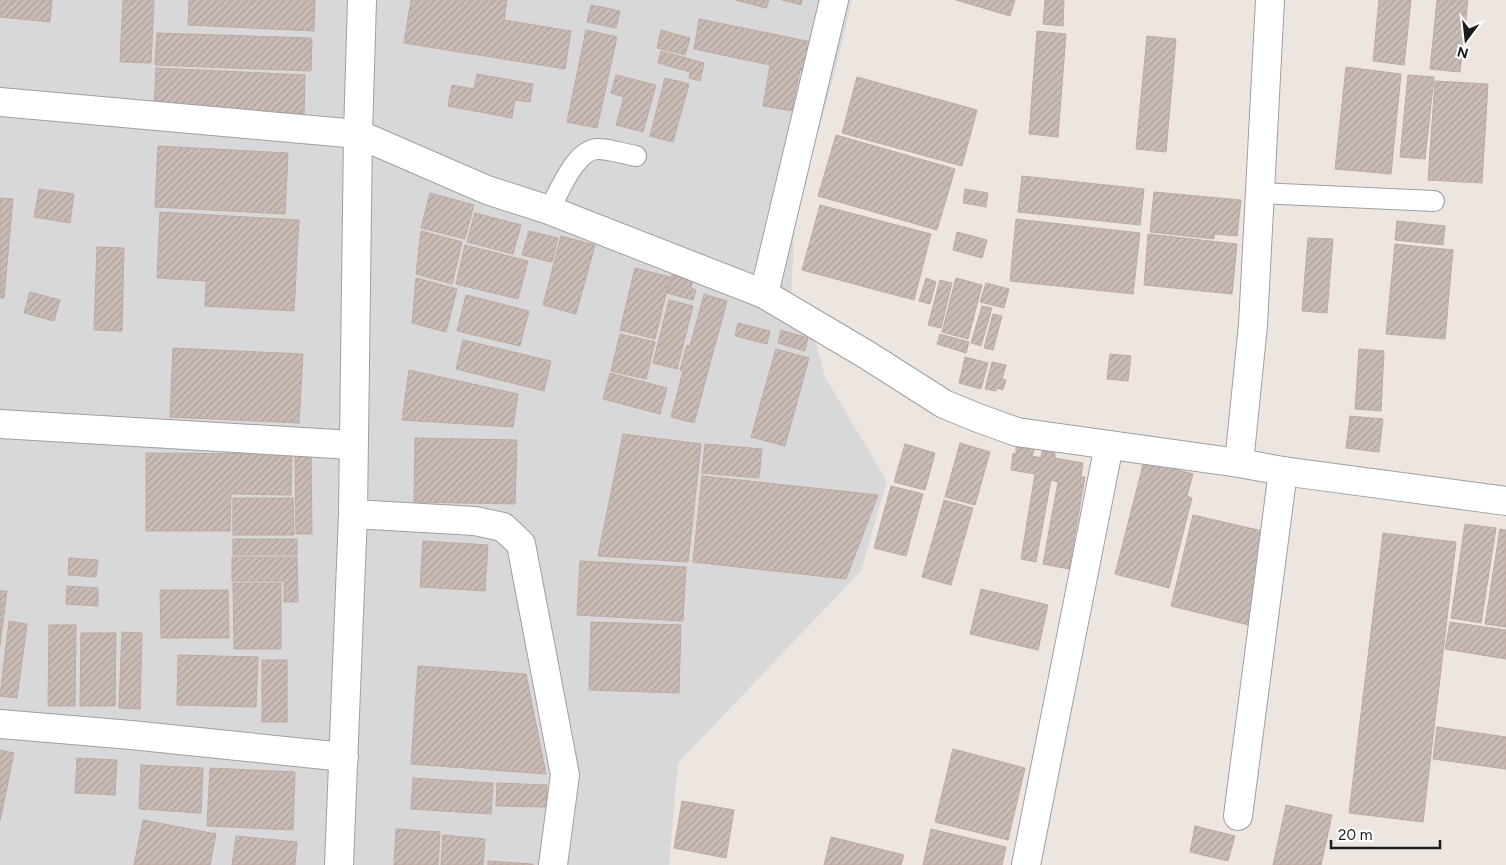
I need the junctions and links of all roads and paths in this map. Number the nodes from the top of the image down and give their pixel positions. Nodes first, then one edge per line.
1 (362, 0) edge
2 (834, 0) edge
3 (1270, 0) edge
4 (0, 102) edge
5 (358, 134) junction
6 (636, 156) dead end
7 (1259, 193) junction
8 (1434, 201) dead end
9 (549, 210) junction
10 (764, 294) junction
11 (0, 424) edge
12 (353, 445) junction
13 (1109, 445) junction
14 (1239, 463) junction
15 (1283, 471) junction
16 (1506, 501) edge
17 (353, 514) junction
18 (0, 724) edge
19 (344, 757) junction
20 (1238, 816) dead end
21 (339, 865) edge
22 (553, 865) edge
23 (1026, 865) edge

1 - 5 street
2 - 10 street
3 - 7 street
4 - 5 street
5 - 9 street
5 - 12 street
6 - 9 lane
7 - 8 lane
7 - 14 street
9 - 10 street
10 - 13 street
11 - 12 street
12 - 17 street
13 - 14 street
13 - 23 street
14 - 15 street
15 - 16 street
15 - 20 street
17 - 19 street
17 - 22 street
18 - 19 street
19 - 21 street

